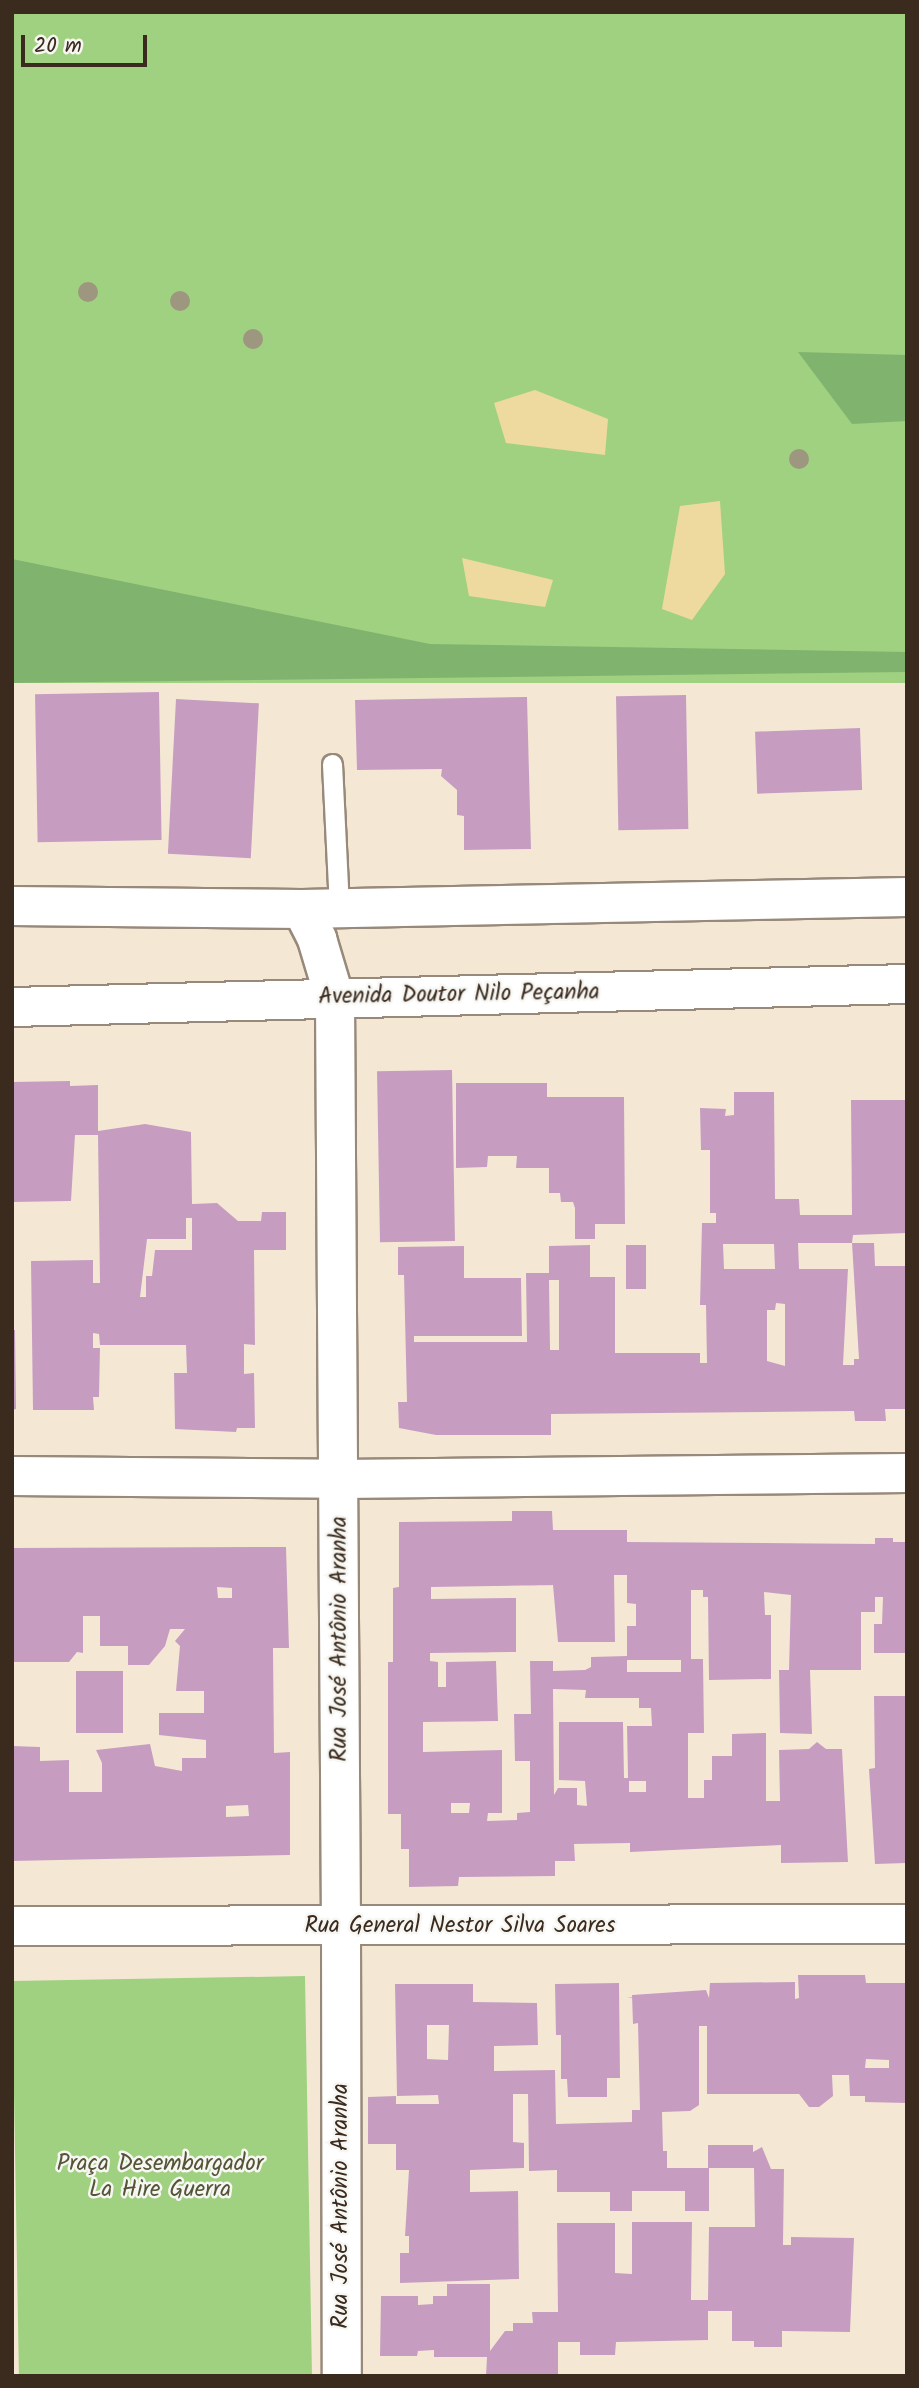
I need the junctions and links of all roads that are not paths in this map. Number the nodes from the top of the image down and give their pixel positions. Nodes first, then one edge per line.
1 (332, 764) dead end
2 (907, 897) edge
3 (12, 906) edge
4 (321, 909) junction
5 (907, 984) edge
6 (335, 999) junction
7 (12, 1007) edge
8 (907, 1473) edge
9 (12, 1476) edge
10 (340, 1479) junction
11 (907, 1924) edge
12 (12, 1926) edge
13 (341, 1927) junction
14 (342, 2376) edge

1 - 4 lane
2 - 4 street
3 - 4 street
4 - 6 street, Rua José Antônio Aranha
5 - 6 street, Avenida Doutor Nilo Peçanha
6 - 7 street, Avenida Doutor Nilo Peçanha
6 - 10 street, Rua José Antônio Aranha
8 - 10 street
9 - 10 street
10 - 13 street, Rua José Antônio Aranha
11 - 13 street, Rua General Nestor Silva Soares
12 - 13 street, Rua General Nestor Silva Soares
13 - 14 street, Rua José Antônio Aranha

